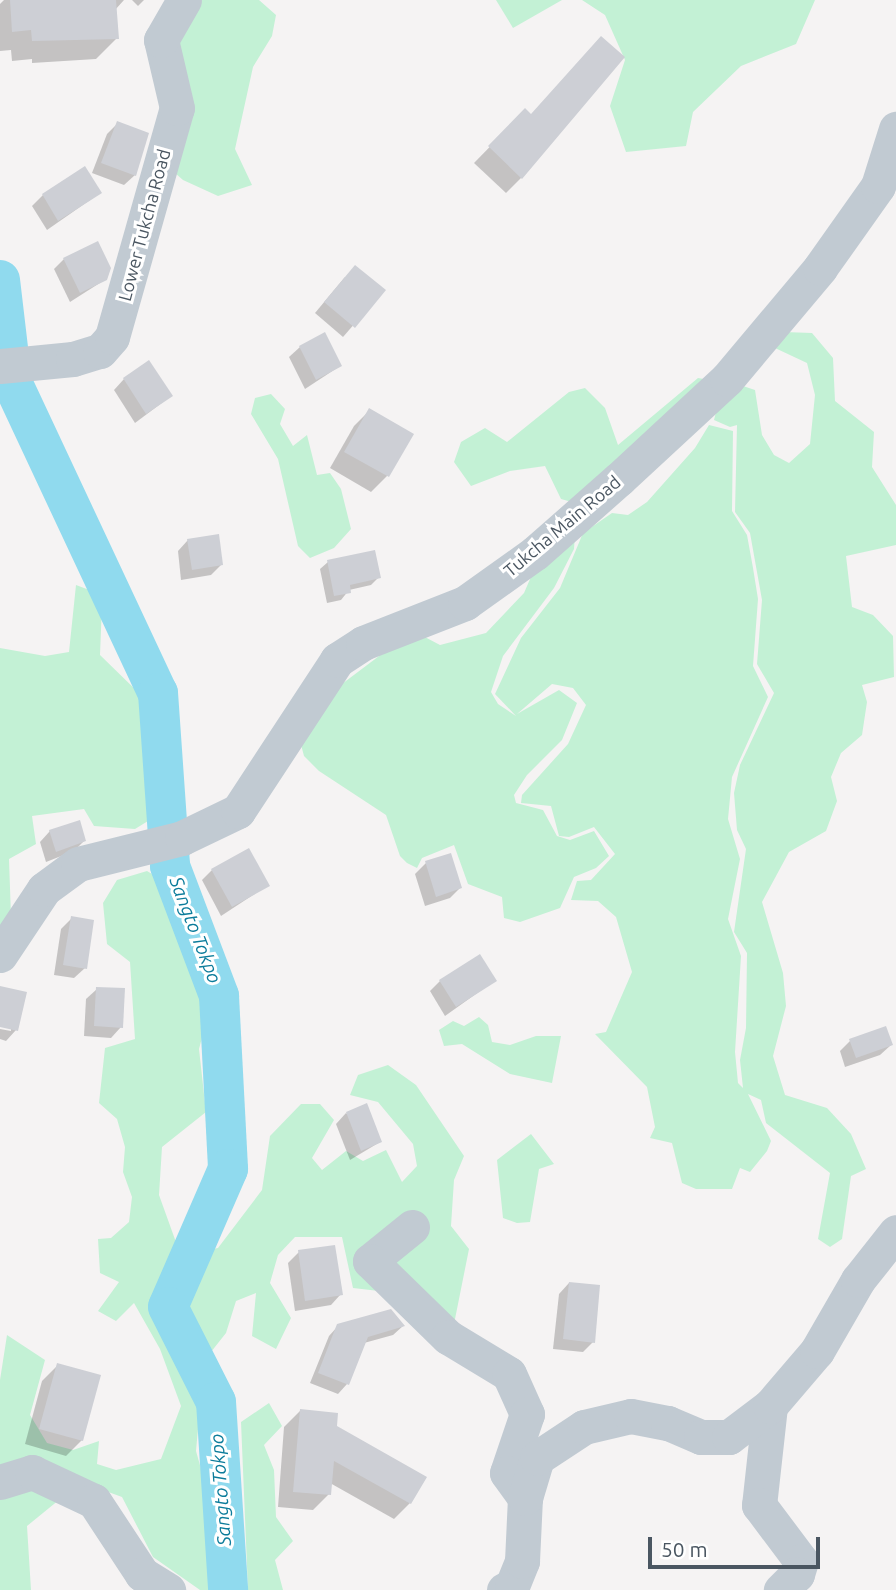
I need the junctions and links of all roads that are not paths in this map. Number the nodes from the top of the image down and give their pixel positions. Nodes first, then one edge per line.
1 (184, 0) edge
2 (896, 129) edge
3 (0, 366) edge
4 (0, 955) edge
5 (412, 1227) dead end
6 (896, 1232) edge
7 (771, 1406) junction
8 (0, 1482) edge
9 (526, 1498) junction
10 (169, 1590) edge
11 (505, 1590) edge
12 (781, 1590) edge

1 - 3 street, Lower Tukcha Road
2 - 4 street, Tukcha Main Road
5 - 9 street
6 - 7 street
7 - 9 street
7 - 12 street
8 - 10 street
9 - 11 street

